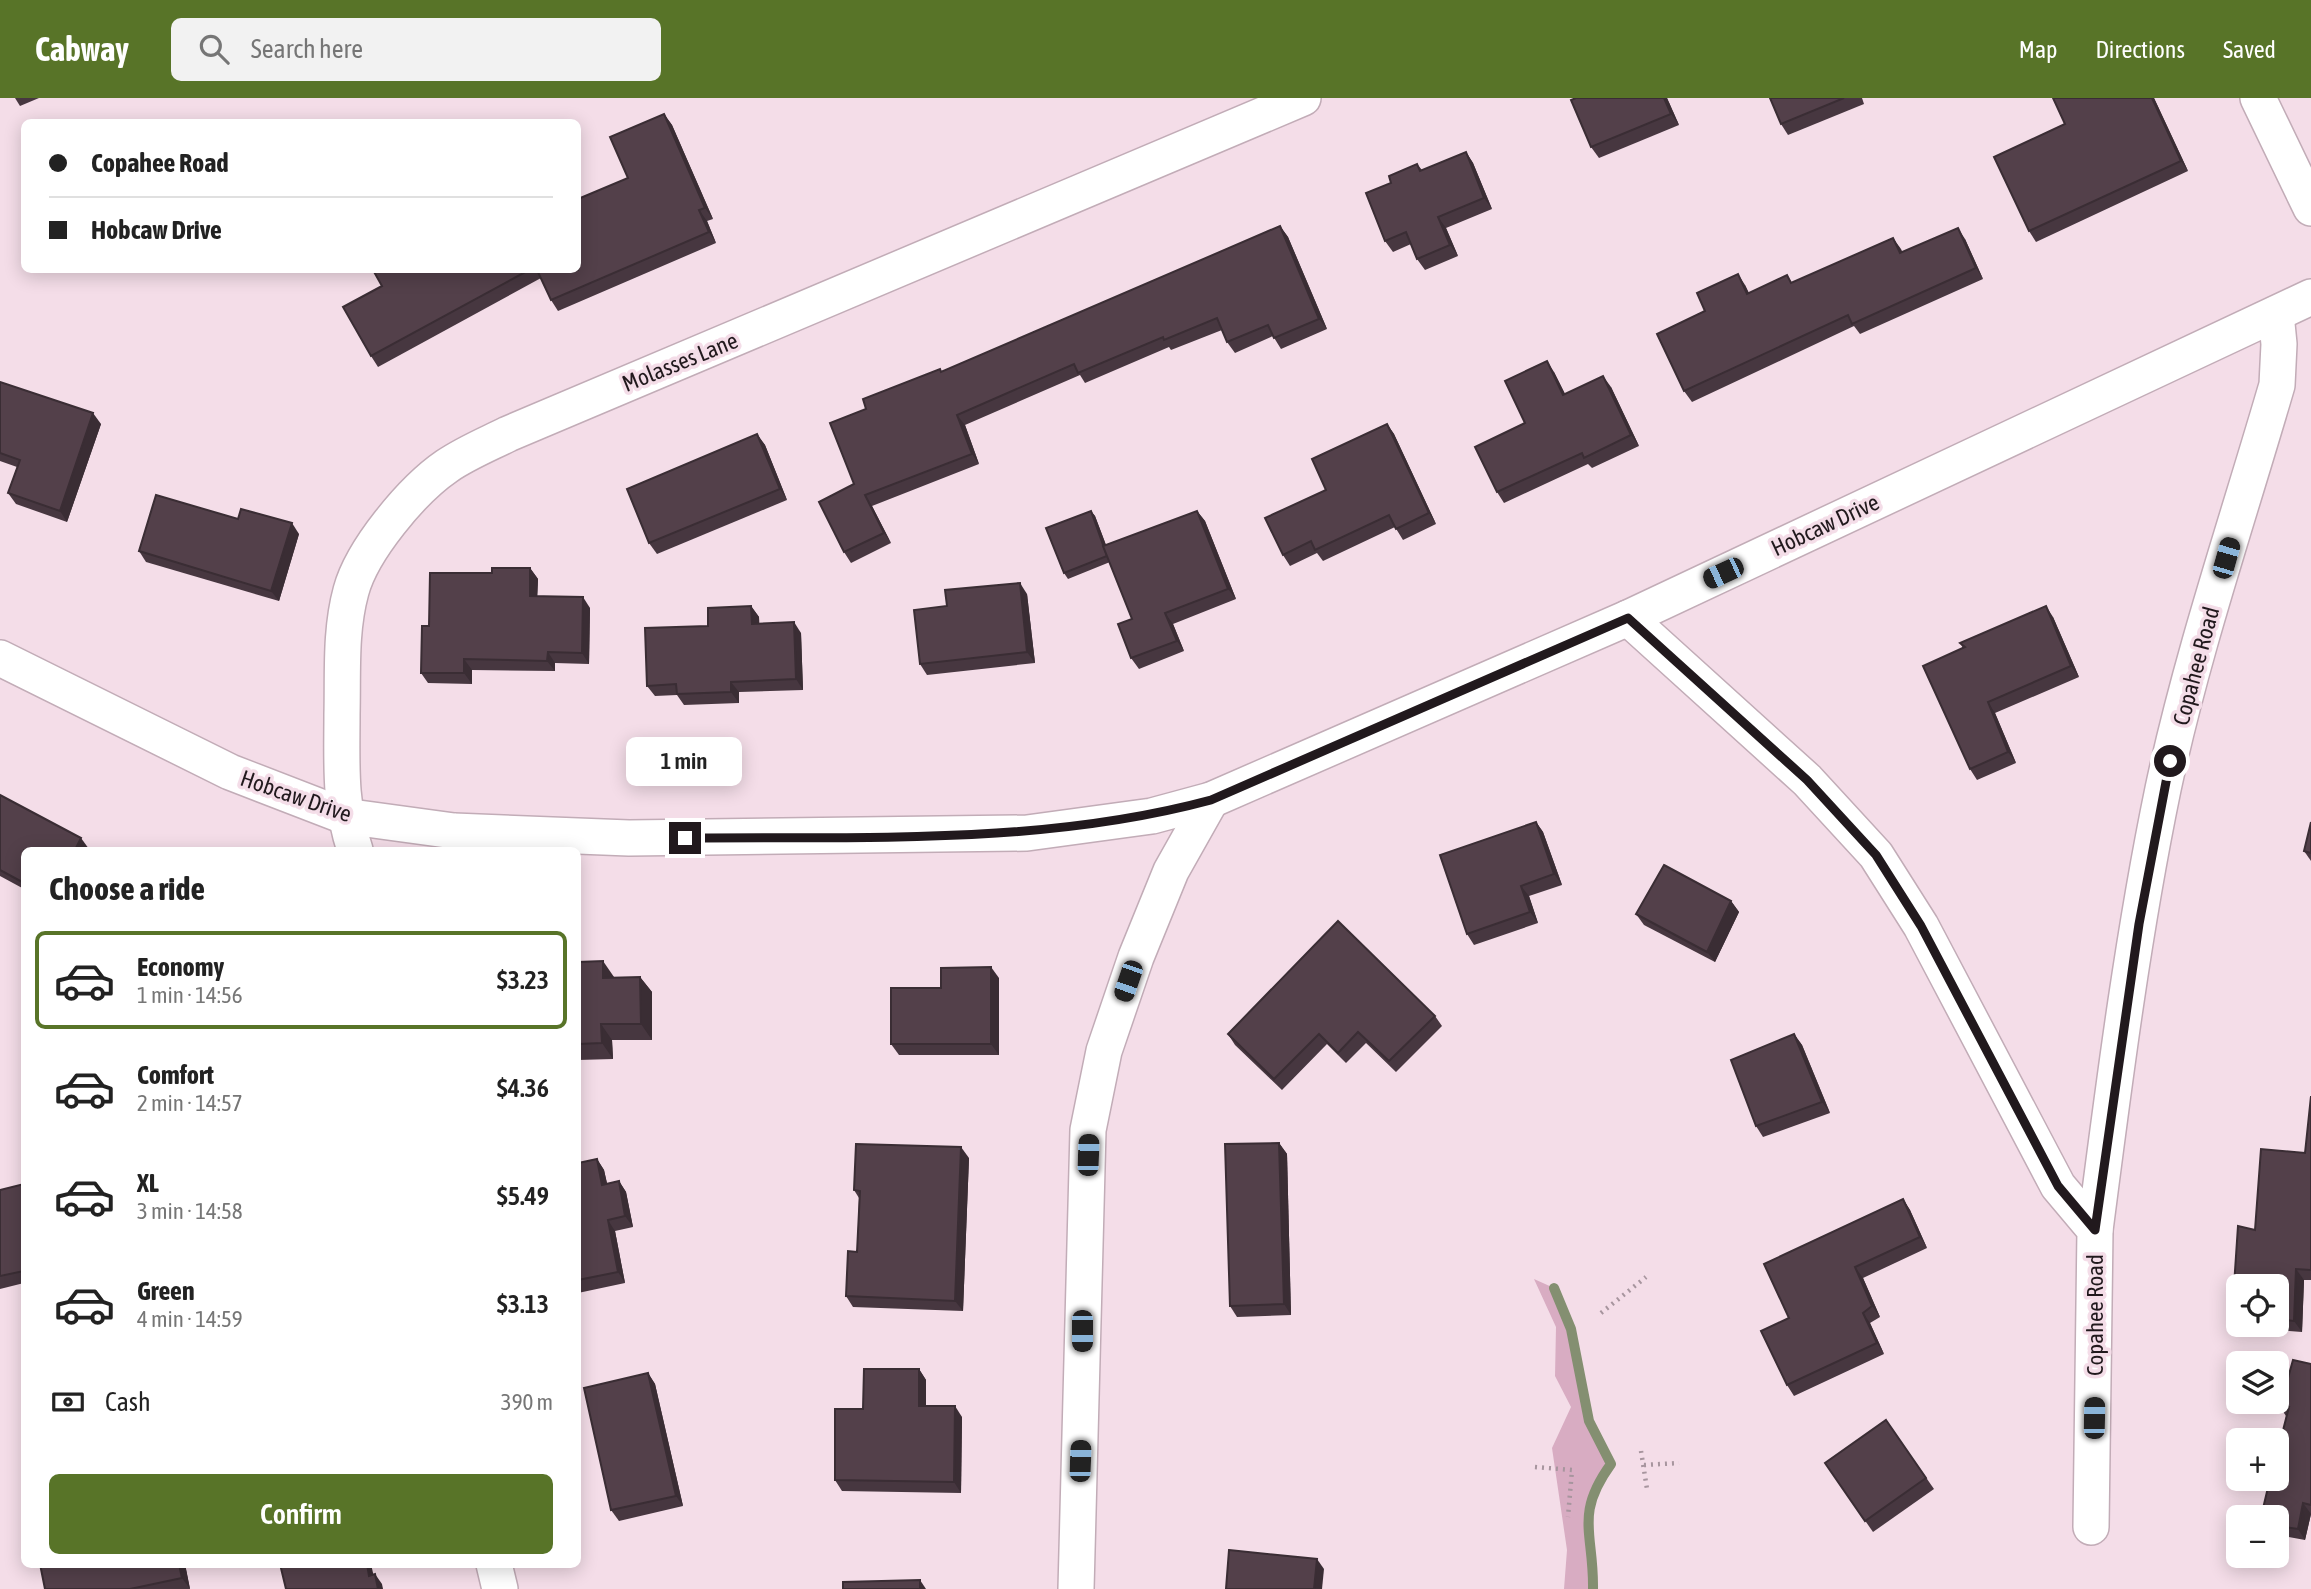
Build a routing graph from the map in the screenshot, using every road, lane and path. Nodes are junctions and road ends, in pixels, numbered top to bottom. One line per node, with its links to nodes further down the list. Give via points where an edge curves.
1 (1303, 98): 9 (street, Molasses Lane, via 508,434 447,466 421,487 371,548 351,590 343,638)
2 (2258, 98): 3 (street)
3 (2311, 208)
4 (2311, 297): 5 (street, Hobcaw Drive)
5 (2276, 314): 6 (street, Hobcaw Drive); 11 (street, Copahee Road, via 2277,385 2190,681 2164,788 2117,1063)
6 (1628, 618): 8 (street, Hobcaw Drive); 11 (street, Copahee Road, via 1807,780 1876,855 1921,926 2058,1186)
7 (0, 658): 9 (street, Hobcaw Drive, via 230,772)
8 (1211, 800): 9 (street, Hobcaw Drive, via 1152,816 1062,829 892,836 629,838 453,831); 23 (street, via 1171,871 1136,957 1104,1051 1088,1130)
9 (344, 816): 10 (street, Molasses Lane)
10 (354, 847)
11 (2095, 1230): 20 (street, Copahee Road)
12 (1646, 1277): 13 (path)
13 (1601, 1313)
14 (1641, 1451): 16 (path)
15 (1679, 1462): 16 (path)
16 (1644, 1465): 18 (path)
17 (1535, 1467): 19 (path, via 1572,1470)
18 (1647, 1489)
19 (1568, 1517)
20 (2091, 1527)
21 (495, 1568): 22 (street)
22 (500, 1589)
23 (1076, 1589)

